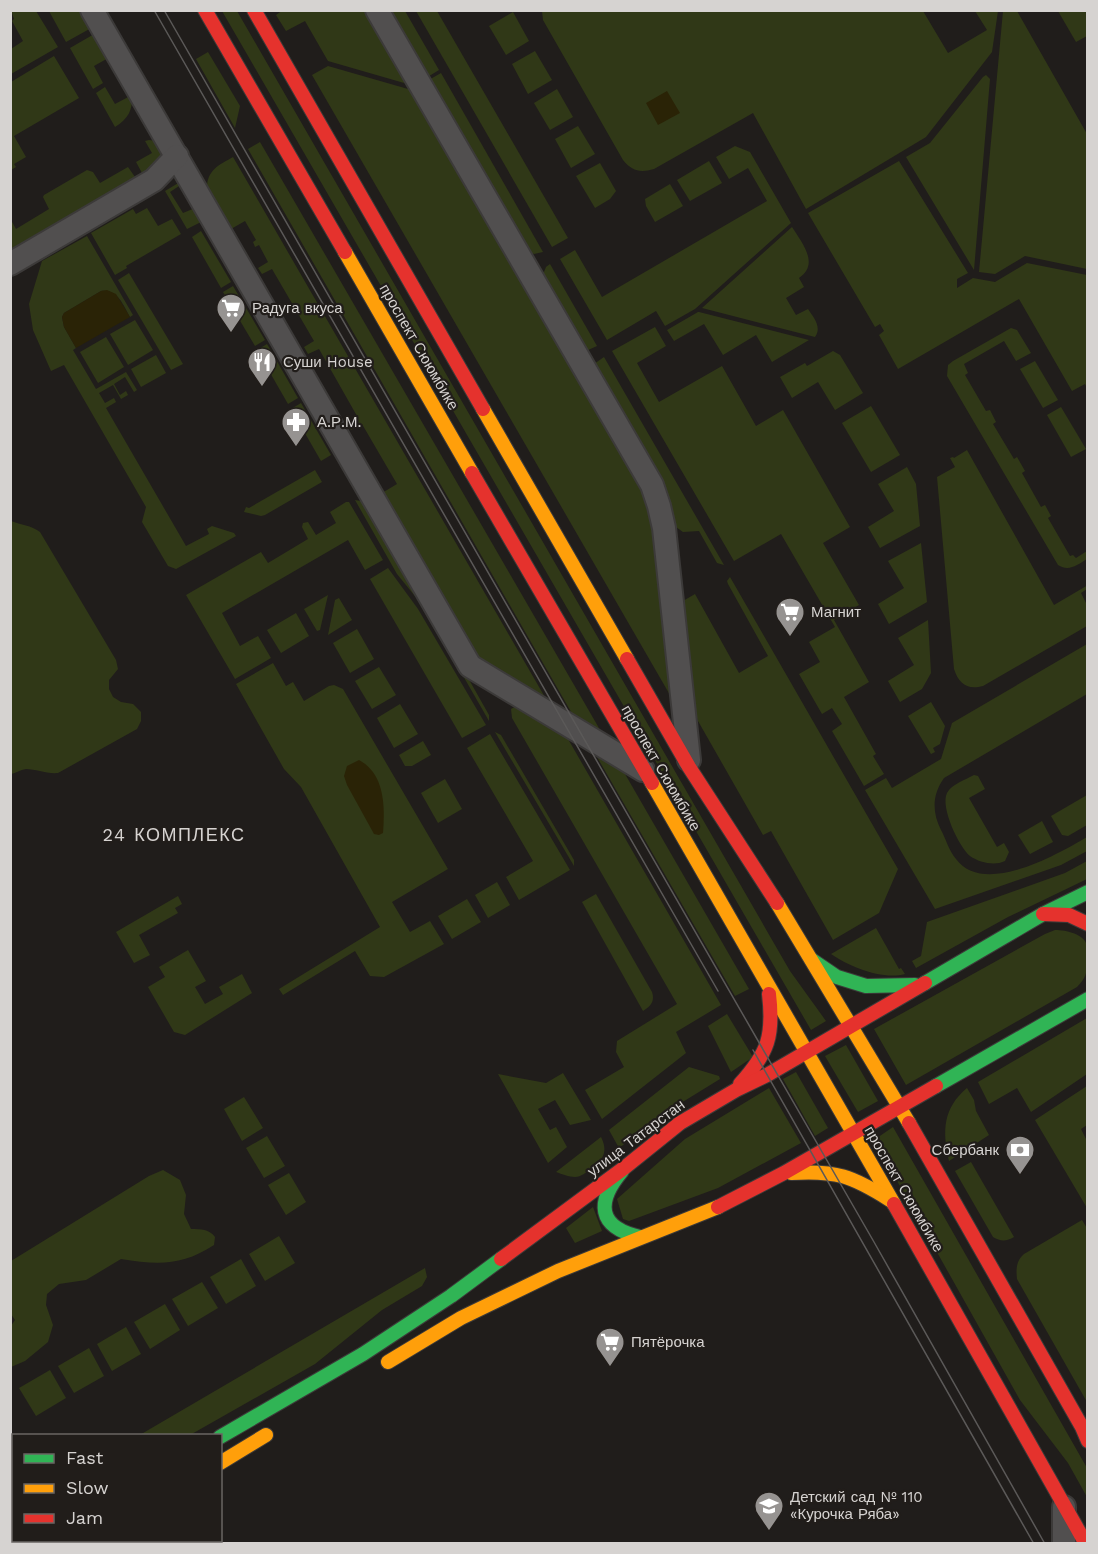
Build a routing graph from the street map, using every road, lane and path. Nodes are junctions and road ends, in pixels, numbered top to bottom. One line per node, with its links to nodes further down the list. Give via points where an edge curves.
1 (92, 10): 5 (street)
2 (205, 10): 8 (main road, проспект Сююмбике)
3 (254, 10): 7 (main road, проспект Сююмбике)
4 (377, 10): 7 (street, via 652,485 664,528)
5 (177, 156): 6 (street, via 154,180); 8 (street, via 470,666)
6 (10, 264)
7 (689, 767): 12 (main road, проспект Сююмбике)
8 (644, 771): 13 (main road, проспект Сююмбике)
9 (1088, 892): 10 (main road, улица Татарстан)
10 (1043, 914): 11 (main road, via 1069,915); 14 (main road, улица Татарстан)
11 (1088, 924)
12 (811, 959): 14 (main road, via 837,977 866,986); 16 (main road, проспект Сююмбике)
13 (767, 985): 17 (main road, проспект Сююмбике); 18 (main road, via 773,1025 770,1041 760,1063)
14 (918, 985): 16 (main road, улица Татарстан)
15 (1086, 999): 19 (main road)
16 (850, 1025): 17 (main road, улица Татарстан); 19 (main road, проспект Сююмбике)
17 (805, 1052): 18 (main road, улица Татарстан); 20 (main road, проспект Сююмбике)
18 (736, 1090): 21 (main road, улица Татарстан, via 680,1123)
19 (900, 1107): 20 (main road); 32 (main road, проспект Сююмбике)
20 (853, 1134): 22 (main road); 23 (main road, проспект Сююмбике)
21 (624, 1168): 24 (main road, улица Татарстан); 25 (main road, via 607,1192 607,1220 626,1235)
22 (784, 1173): 23 (main road, via 832,1171 855,1178); 25 (main road, via 721,1206)
23 (891, 1201): 34 (main road, проспект Сююмбике)
24 (532, 1237): 26 (main road); 31 (main road, улица Татарстан, via 363,1354)
25 (640, 1237): 28 (main road)
26 (555, 1238)
27 (564, 1257): 28 (main road)
28 (558, 1271): 29 (main road, via 462,1318)
29 (381, 1366)
30 (281, 1426): 33 (main road)
31 (222, 1436)
32 (1088, 1441)
33 (222, 1462)
34 (1064, 1507): 35 (street); 36 (main road, проспект Сююмбике)
35 (1064, 1544)
36 (1086, 1544)

